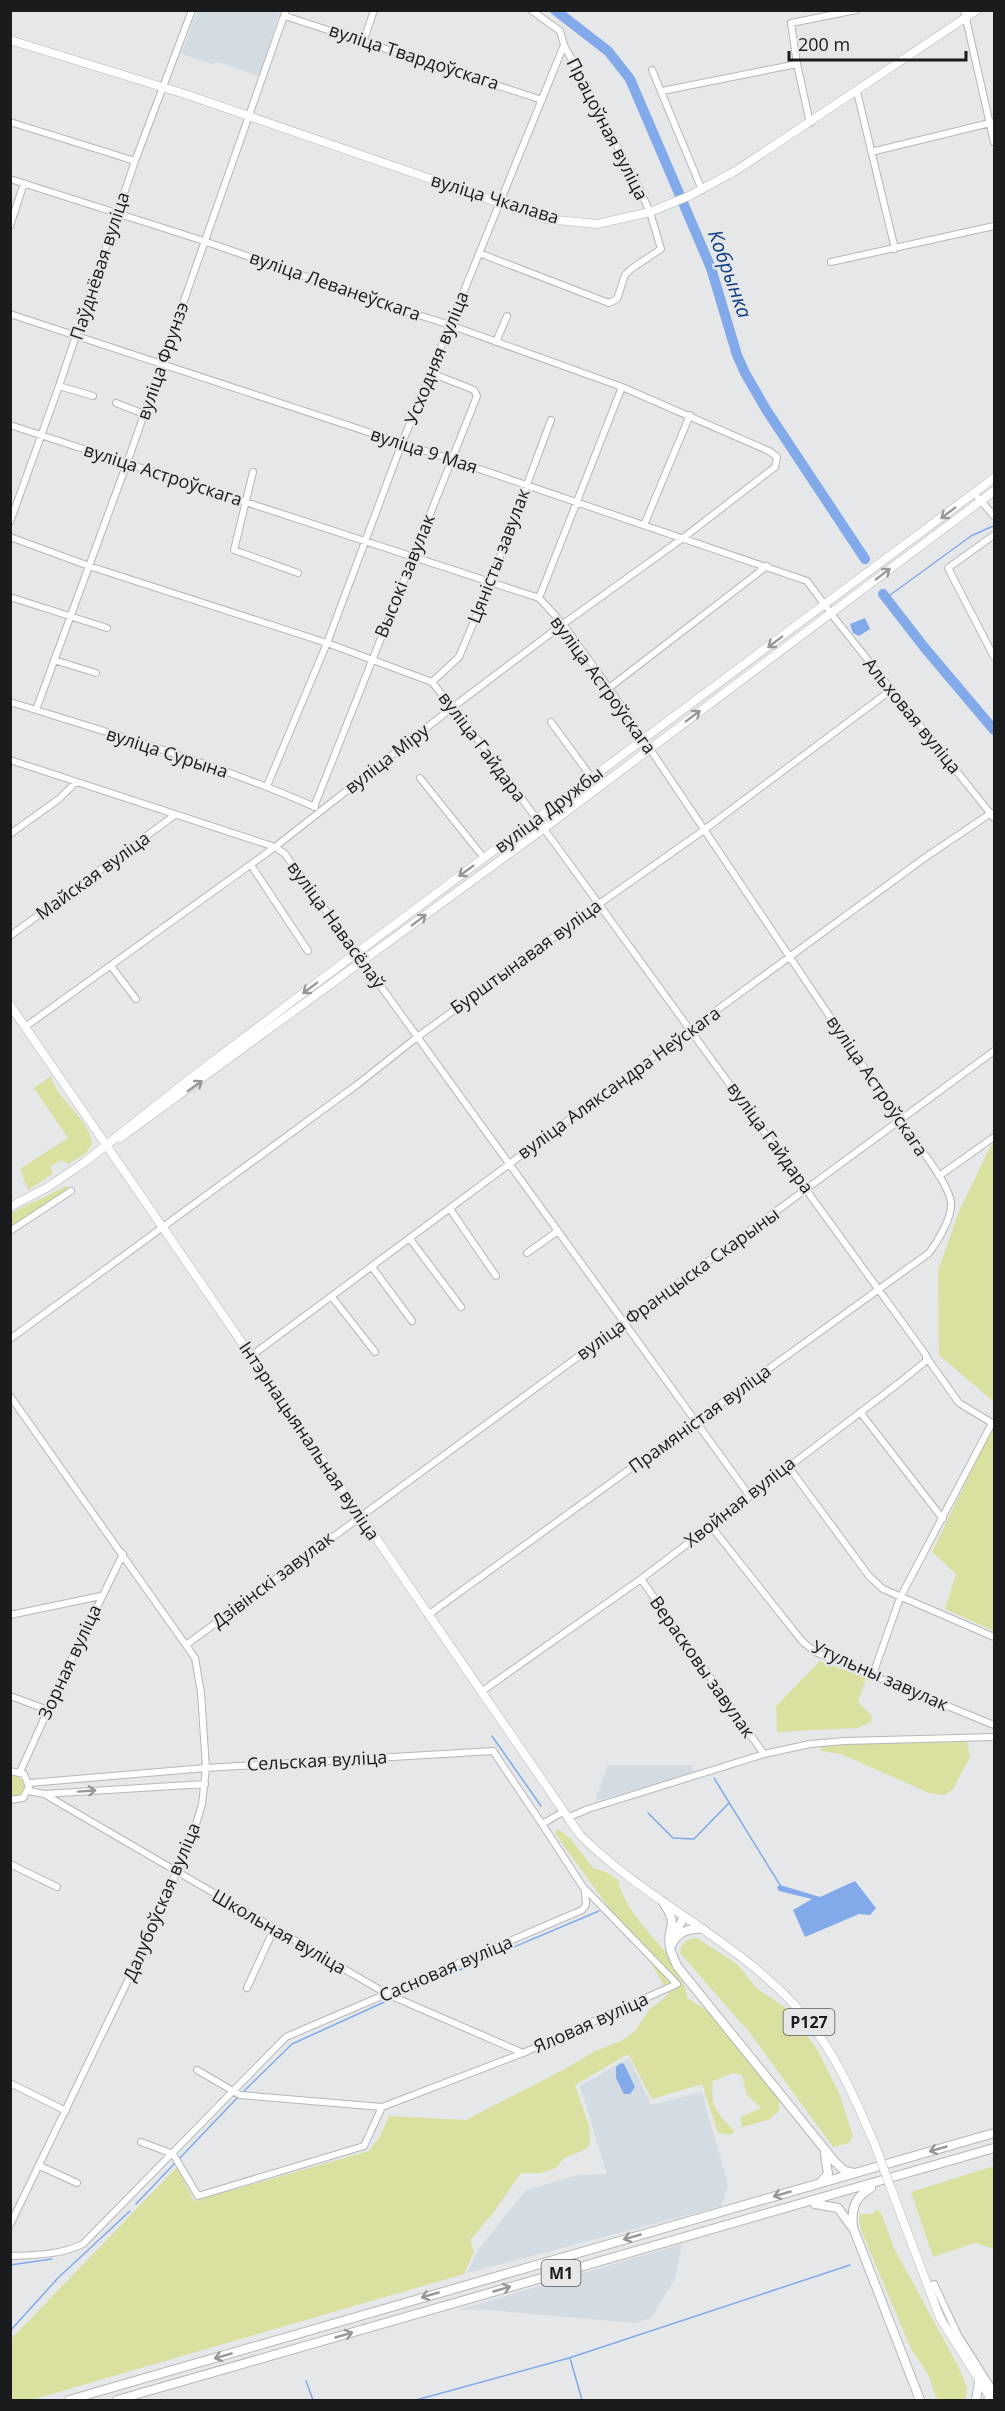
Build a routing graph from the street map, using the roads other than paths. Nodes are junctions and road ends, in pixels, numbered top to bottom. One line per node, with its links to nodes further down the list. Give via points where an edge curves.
1 (192, 10): 13 (street, Паўднёвая вуліца)
2 (374, 10): 9 (street)
3 (531, 10): 10 (street, via 560,31)
4 (856, 10): 11 (street, via 791,23)
5 (977, 10): 7 (main road, вуліца Чкалава)
6 (286, 13): 9 (street, вуліца Твардоўскага); 17 (street, вуліца Фрунзэ)
7 (965, 14): 15 (main road, вуліца Чкалава); 19 (street)
8 (10, 40): 13 (main road, вуліца Чкалава)
9 (364, 40): 16 (street, вуліца Твардоўскага)
10 (564, 45): 16 (street, Усходняя вуліца); 28 (street, Працоўная вуліца)
11 (797, 64): 14 (street); 20 (street)
12 (652, 70): 14 (street)
13 (161, 87): 17 (main road, вуліца Чкалава); 23 (street, Паўднёвая вуліца)
14 (662, 91): 26 (street)
15 (857, 92): 20 (main road, вуліца Чкалава); 22 (street)
16 (542, 100): 27 (street, Усходняя вуліца)
17 (249, 116): 27 (main road, вуліца Чкалава); 32 (street, вуліца Фрунзэ)
18 (10, 122): 23 (street)
19 (992, 122): 21 (street); 22 (street)
20 (810, 123): 26 (main road, вуліца Чкалава)
21 (994, 141)
22 (871, 152): 33 (street)
23 (135, 161): 29 (street, Паўднёвая вуліца)
24 (10, 179): 25 (street, вуліца Леванеўскага)
25 (24, 183): 29 (street, вуліца Леванеўскага); 30 (street)
26 (702, 190): 28 (main road, вуліца Чкалава)
27 (500, 203): 28 (main road, вуліца Чкалава, via 546,219 597,225); 34 (street, Усходняя вуліца)
28 (650, 212): 34 (street, Працоўная вуліца, via 661,249 625,275 613,303)
29 (117, 213): 32 (street, вуліца Леванеўскага); 39 (street, Паўднёвая вуліца)
30 (10, 226)
31 (994, 226): 33 (street)
32 (204, 241): 38 (street, вуліца Леванеўскага); 41 (street, вуліца Фрунзэ)
33 (895, 249): 35 (street)
34 (479, 254): 38 (street, Усходняя вуліца)
35 (831, 262)
36 (10, 314): 39 (street, вуліца 9 Мая)
37 (507, 316): 40 (street)
38 (450, 325): 40 (street, вуліца Леванеўскага); 42 (street, Усходняя вуліца)
39 (77, 335): 41 (street, вуліца 9 Мая); 43 (street, Паўднёвая вуліца)
40 (496, 342): 44 (street, вуліца Леванеўскага)
41 (162, 363): 47 (street, вуліца Фрунзэ); 52 (street, вуліца 9 Мая)
42 (431, 374): 52 (street, Усходняя вуліца); 53 (street, Высокі завулак, via 477,392)
43 (59, 386): 45 (street); 51 (street, Паўднёвая вуліца)
44 (622, 387): 48 (street, вуліца Леванеўскага); 63 (street)
45 (93, 396)
46 (116, 403): 47 (street)
47 (144, 414): 54 (street, вуліца Фрунзэ)
48 (690, 415): 55 (street, вуліца Леванеўскага, via 774,453); 66 (street)
49 (552, 420): 58 (street, Цяністы завулак)
50 (10, 425): 51 (street, вуліца Астроўскага)
51 (42, 435): 54 (street, вуліца Астроўскага); 65 (street, Паўднёвая вуліца)
52 (402, 444): 53 (street, вуліца 9 Мая); 70 (street, Усходняя вуліца)
53 (453, 460): 58 (street, вуліца 9 Мая); 71 (street, Высокі завулак)
54 (127, 463): 62 (street, вуліца Астроўскага); 72 (street, вуліца Фрунзэ)
55 (775, 467): 69 (street, вуліца Міру)
56 (253, 472): 62 (street)
57 (994, 480): 60 (main road, вуліца Дружбы); 61 (main road, via 981,493)
58 (527, 485): 63 (street, вуліца 9 Мая); 76 (street, Цяністы завулак)
59 (994, 491): 61 (main road, вуліца Дружбы)
60 (974, 493): 61 (street); 74 (main road, вуліца Дружбы, one-way to 74)
61 (981, 501): 64 (street); 80 (main road, вуліца Дружбы, one-way to 61)
62 (247, 502): 70 (street, вуліца Астроўскага); 75 (street, via 234,550)
63 (577, 502): 66 (street, вуліца 9 Мая); 78 (street)
64 (994, 516)
65 (10, 522)
66 (644, 525): 69 (street, вуліца 9 Мая)
67 (994, 535): 86 (street, via 948,568)
68 (10, 537): 72 (street, вуліца Гайдара)
69 (683, 538): 73 (street, вуліца 9 Мая); 82 (street, вуліца Міру)
70 (367, 540): 71 (street, вуліца Астроўскага); 84 (street, Усходняя вуліца)
71 (414, 556): 76 (street, вуліца Астроўскага); 87 (street, Высокі завулак)
72 (89, 566): 81 (street, вуліца Фрунзэ); 84 (street, вуліца Гайдара)
73 (767, 566): 79 (street, вуліца 9 Мая, via 807,581); 91 (street)
74 (873, 569): 79 (main road, вуліца Дружбы); 80 (main road, via 833,602)
75 (298, 573)
76 (491, 581): 78 (street, вуліца Астроўскага); 90 (street, Цяністы завулак, via 459,657)
77 (10, 597): 81 (street)
78 (539, 598): 82 (street, вуліца Астроўскага)
79 (825, 605): 80 (street); 85 (main road, via 824,614); 93 (main road, вуліца Дружбы, one-way to 93)
80 (831, 614): 85 (main road, вуліца Дружбы); 92 (street, Альховая вуліца)
81 (71, 616): 83 (street); 88 (street, вуліца Фрунзэ)
82 (563, 624): 91 (street, вуліца Астроўскага); 95 (street, вуліца Міру)
83 (107, 628)
84 (327, 643): 87 (street, вуліца Гайдара); 104 (street, Усходняя вуліца)
85 (777, 653): 99 (main road, вуліца Дружбы, one-way to 85)
86 (994, 657)
87 (372, 659): 90 (street, вуліца Гайдара); 106 (street, Высокі завулак)
88 (54, 660): 89 (street); 96 (street, вуліца Фрунзэ)
89 (96, 673)
90 (432, 682): 95 (street, вуліца Гайдара)
91 (609, 688): 98 (street, вуліца Астроўскага)
92 (891, 690): 109 (street, Альховая вуліца); 112 (street, Бурштынавая вуліца)
93 (697, 700): 98 (main road, вуліца Дружбы); 99 (main road, via 651,739)
94 (10, 702): 96 (street, вуліца Сурына)
95 (453, 707): 107 (street, вуліца Міру); 110 (street, вуліца Гайдара)
96 (36, 710): 104 (street, вуліца Сурына)
97 (551, 722): 102 (street)
98 (643, 739): 99 (street, вуліца Астроўскага); 102 (main road, вуліца Дружбы); 105 (main road, via 642,748)
99 (649, 748): 105 (main road, вуліца Дружбы); 112 (street, вуліца Астроўскага)
100 (10, 760): 103 (street, вуліца Навасёлаў)
101 (420, 778): 115 (street)
102 (589, 780): 110 (main road, вуліца Дружбы); 111 (main road, via 543,819)
103 (76, 782): 108 (street, вуліца Навасёлаў); 113 (street)
104 (267, 786): 106 (street, вуліца Сурына)
105 (597, 787): 111 (main road, вуліца Дружбы)
106 (314, 807): 107 (street, вуліца Сурына)
107 (321, 810): 114 (street, вуліца Міру)
108 (175, 815): 114 (street, вуліца Навасёлаў); 120 (street, Майская вуліца)
109 (993, 815): 123 (street, вуліца Аляксандра Неўскага, via 923,859)
110 (536, 819): 111 (street, вуліца Гайдара); 117 (main road, via 535,828); 119 (main road, вуліца Дружбы, one-way to 119)
111 (543, 829): 117 (main road, вуліца Дружбы); 118 (street, вуліца Гайдара)
112 (704, 830): 118 (street, Бурштынавая вуліца); 123 (street, вуліца Астроўскага)
113 (10, 834)
114 (276, 847): 116 (street, вуліца Міру); 122 (street, вуліца Навасёлаў, via 296,867)
115 (480, 853)
116 (252, 865): 121 (street); 125 (street, вуліца Міру)
117 (490, 866): 124 (main road, вуліца Дружбы, one-way to 117)
118 (599, 904): 130 (street, вуліца Гайдара); 131 (street, Бурштынавая вуліца)
119 (410, 913): 122 (main road, вуліца Дружбы); 124 (main road, via 364,953)
120 (10, 936)
121 (308, 951)
122 (356, 953): 124 (street, вуліца Навасёлаў); 126 (main road, via 355,963); 135 (main road, вуліца Дружбы, one-way to 135)
123 (790, 958): 130 (street, вуліца Аляксандра Неўскага); 133 (street, вуліца Астроўскага)
124 (363, 962): 126 (main road, вуліца Дружбы); 131 (street, вуліца Навасёлаў)
125 (111, 966): 127 (street); 129 (street, вуліца Міру)
126 (314, 998): 135 (main road, вуліца Дружбы, one-way to 126, via 138,1127)
127 (136, 999)
128 (10, 1005): 129 (main road, Інтэрнацыянальная вуліца)
129 (25, 1027): 135 (main road, Інтэрнацыянальная вуліца)
130 (691, 1029): 136 (street, вуліца Аляксандра Неўскага); 138 (street, вуліца Гайдара)
131 (417, 1038): 136 (street, вуліца Навасёлаў); 143 (street, Бурштынавая вуліца)
132 (994, 1051): 133 (street, вуліца Францыска Скарыны)
133 (900, 1121): 137 (street, вуліца Астроўскага); 138 (street, вуліца Францыска Скарыны)
134 (994, 1137): 137 (street)
135 (106, 1146): 141 (main road, вуліца Дружбы, via 48,1188); 143 (main road, Інтэрнацыянальная вуліца)
136 (510, 1163): 142 (street, вуліца Аляксандра Неўскага); 145 (street, вуліца Навасёлаў)
137 (939, 1176): 140 (street, вуліца Астроўскага, via 948,1189)
138 (807, 1190): 150 (street, вуліца Гайдара); 154 (street, вуліца Францыска Скарыны)
139 (71, 1191): 144 (street)
140 (951, 1205): 150 (street, Прамяністая вуліца, via 940,1238 929,1253)
141 (10, 1206)
142 (450, 1209): 146 (street, вуліца Аляксандра Неўскага); 149 (street)
143 (162, 1227): 155 (street, Бурштынавая вуліца); 157 (main road, Інтэрнацыянальная вуліца)
144 (10, 1231)
145 (558, 1231): 147 (street); 154 (street, вуліца Навасёлаў)
146 (410, 1239): 148 (street, вуліца Аляксандра Неўскага); 152 (street)
147 (528, 1253)
148 (372, 1267): 151 (street, вуліца Аляксандра Неўскага); 153 (street)
149 (496, 1276)
150 (879, 1289): 158 (street); 161 (street, Прамяністая вуліца)
151 (332, 1297): 156 (street); 157 (street, вуліца Аляксандра Неўскага)
152 (461, 1307)
153 (412, 1321)
154 (624, 1323): 161 (street, вуліца Навасёлаў); 164 (street, вуліца Францыска Скарыны)
155 (10, 1339)
156 (375, 1352)
157 (251, 1356): 164 (main road, Інтэрнацыянальная вуліца)
158 (927, 1358): 160 (street, Хвойная вуліца); 165 (street, via 959,1403 992,1423)
159 (10, 1396): 167 (street, Далубоўская вуліца)
160 (860, 1412): 162 (street, Хвойная вуліца); 165 (street)
161 (696, 1422): 163 (street, вуліца Навасёлаў); 172 (street, Прамяністая вуліца)
162 (788, 1466): 163 (street, Хвойная вуліца); 170 (street, via 869,1576)
163 (749, 1495): 166 (street, Хвойная вуліца)
164 (360, 1516): 172 (main road, Інтэрнацыянальная вуліца); 174 (street, Дзівінскі завулак)
165 (943, 1519): 170 (street)
166 (710, 1525): 168 (street, Хвойная вуліца); 175 (street, Утульны завулак, via 802,1641 815,1652)
167 (123, 1554): 169 (street, Зорная вуліца); 174 (street, Далубоўская вуліца)
168 (641, 1579): 176 (street, Хвойная вуліца); 181 (street, Верасковы завулак)
169 (101, 1596): 171 (street); 178 (street, Зорная вуліца)
170 (900, 1598): 173 (street); 175 (street)
171 (10, 1615)
172 (428, 1615): 176 (main road, Інтэрнацыянальная вуліца)
173 (994, 1636)
174 (186, 1645): 182 (street, Далубоўская вуліца, via 195,1658 201,1693)
175 (872, 1677): 179 (street, Утульны завулак)
176 (481, 1692): 190 (main road, Інтэрнацыянальная вуліца)
177 (10, 1696): 178 (street)
178 (48, 1710): 184 (street, Зорная вуліца)
179 (994, 1725)
180 (994, 1737): 181 (street, via 845,1741)
181 (764, 1754): 190 (street)
182 (206, 1768): 185 (street, Сельская вуліца); 186 (street, Далубоўская вуліца); 191 (street, Сельская вуліца, via 493,1751)
183 (10, 1771): 184 (street)
184 (20, 1772): 185 (street)
185 (29, 1782): 187 (street)
186 (205, 1784): 188 (street, one-way to 186); 193 (street, Далубоўская вуліца, via 195,1831)
187 (29, 1791): 188 (street); 189 (street, via 23,1798)
188 (44, 1794): 193 (street, Школьная вуліца)
189 (10, 1800)
190 (565, 1815): 191 (street); 196 (main road, Інтэрнацыянальная вуліца / Р127, via 580,1835 618,1869)
191 (542, 1824): 195 (street)
192 (10, 1864): 194 (street)
193 (177, 1872): 198 (street, Школьная вуліца); 207 (street, Далубоўская вуліца)
194 (57, 1887)
195 (585, 1890): 202 (street, Сасновая вуліца, via 586,1905 582,1910); 203 (street, Яловая вуліца, via 677,1984)
196 (662, 1901): 197 (main road, Р127); 200 (highway, via 672,1915)
197 (684, 1917): 199 (main road, Р127); 200 (highway)
198 (274, 1929): 201 (street); 202 (street, Школьная вуліца)
199 (703, 1929): 200 (highway, via 691,1928 682,1933 674,1939); 223 (main road, Р127, bridge, via 773,1985 826,2045 875,2145 940,2318)
200 (670, 1950): 210 (highway, via 677,1966)
201 (247, 1988)
202 (387, 1994): 203 (street, Школьная вуліца); 212 (street, Сасновая вуліца, via 286,2037)
203 (523, 2053): 206 (street, Яловая вуліца)
204 (197, 2070): 206 (street, Яловая вуліца, via 240,2095)
205 (10, 2083): 207 (street)
206 (382, 2107): 212 (street, via 364,2146 198,2196)
207 (66, 2111): 213 (street, Далубоўская вуліца)
208 (994, 2133): 214 (highway, М1, one-way to 214)
209 (141, 2142): 212 (street)
210 (823, 2148): 214 (highway, via 840,2168); 217 (highway, via 828,2174)
211 (994, 2148): 215 (highway, М1)
212 (173, 2154): 221 (street, Сасновая вуліца, via 83,2244 48,2255)
213 (40, 2166): 216 (street); 219 (street, Далубоўская вуліца)
214 (858, 2173): 217 (highway, М1)
215 (880, 2182): 218 (highway, М1); 220 (highway, via 856,2200)
216 (77, 2183)
217 (816, 2185): 225 (highway, М1, one-way to 225)
218 (805, 2204): 220 (highway, via 838,2208); 226 (highway, М1, one-way to 218)
219 (10, 2225)
220 (854, 2230): 227 (highway)
221 (10, 2256)
222 (934, 2284): 224 (street)
223 (979, 2382): 224 (main road, Р127); 228 (highway)
224 (992, 2397)
225 (69, 2400)
226 (117, 2400)
227 (920, 2400)
228 (976, 2400)

